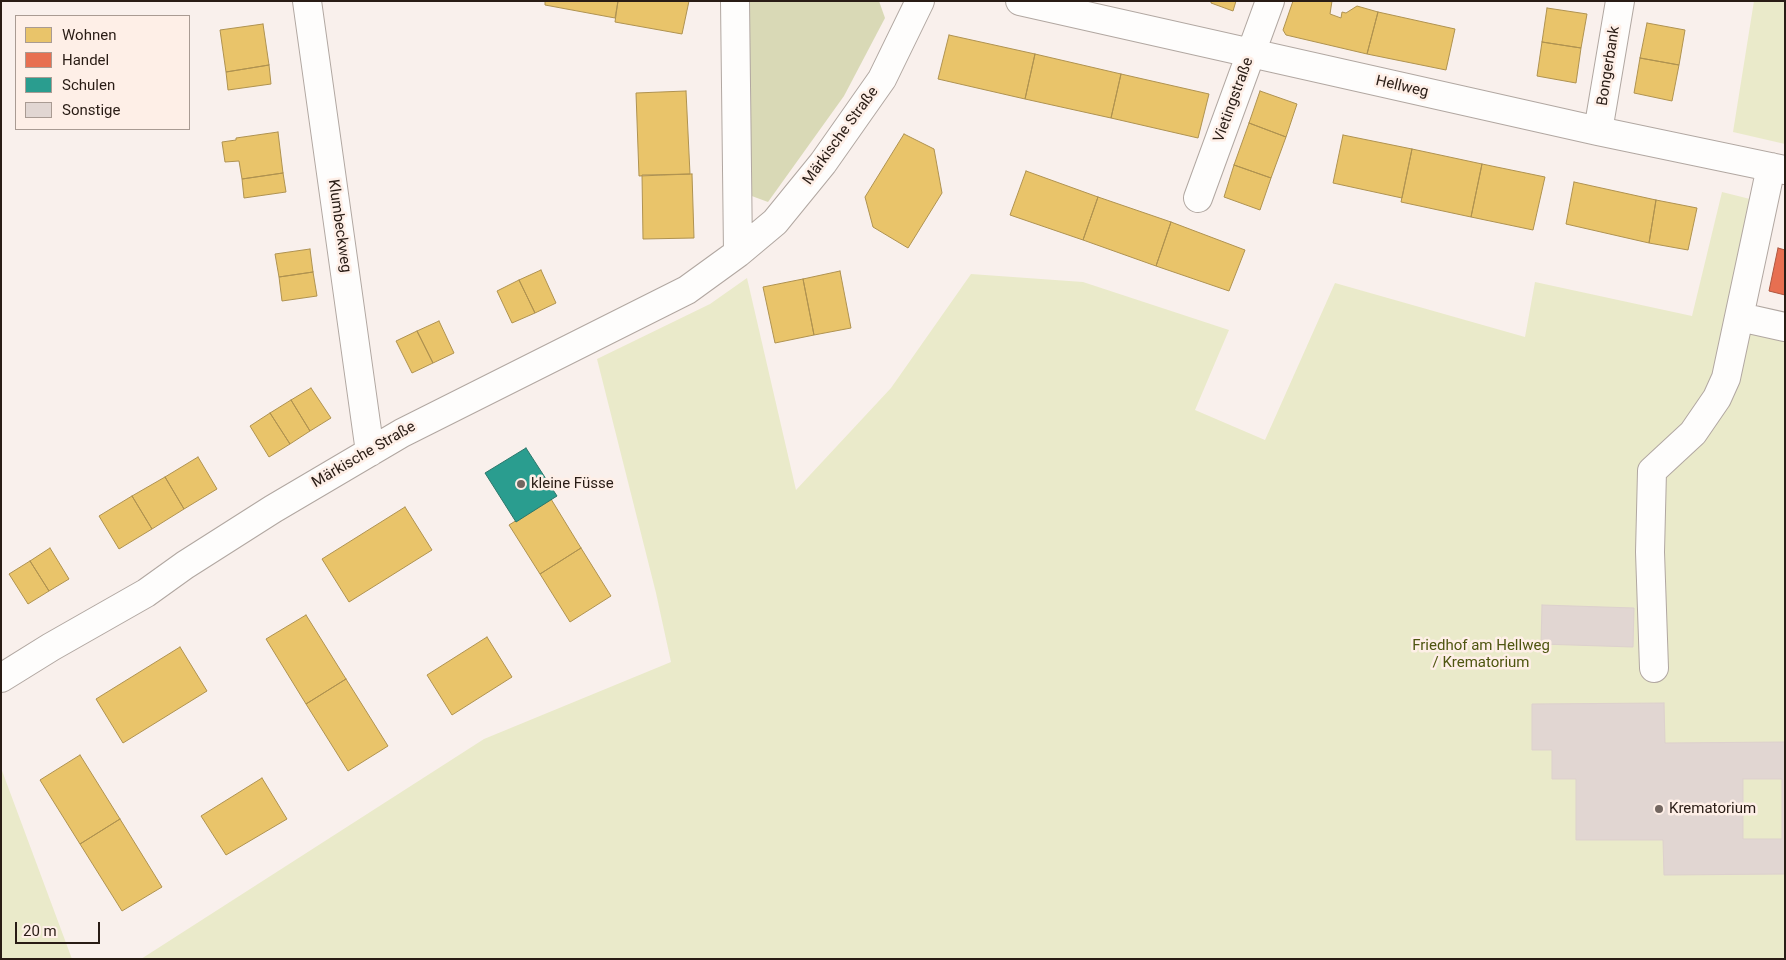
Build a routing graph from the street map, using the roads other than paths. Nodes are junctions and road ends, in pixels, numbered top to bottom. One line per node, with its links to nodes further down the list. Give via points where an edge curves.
1 (307, 1): 14 (street, Klumbeckweg)
2 (735, 1): 11 (street)
3 (920, 1): 11 (street, Märkische Straße, via 882,79 823,163 776,222)
4 (1020, 1): 7 (street, Hellweg)
5 (1270, 1): 7 (street, Vietingstraße)
6 (1620, 1): 8 (street, Bongerbank)
7 (1252, 54): 8 (street, Hellweg); 10 (street, Vietingstraße)
8 (1598, 131): 9 (street, Hellweg)
9 (1778, 168): 12 (street)
10 (1198, 198)
11 (738, 253): 14 (street, Märkische Straße, via 687,290 419,423)
12 (1740, 317): 13 (street); 15 (street, via 1726,378 1717,398 1693,433 1652,471 1650,552)
13 (1785, 327)
14 (370, 452): 16 (street, Märkische Straße, via 273,509 146,593)
15 (1654, 668)
16 (1, 678)

